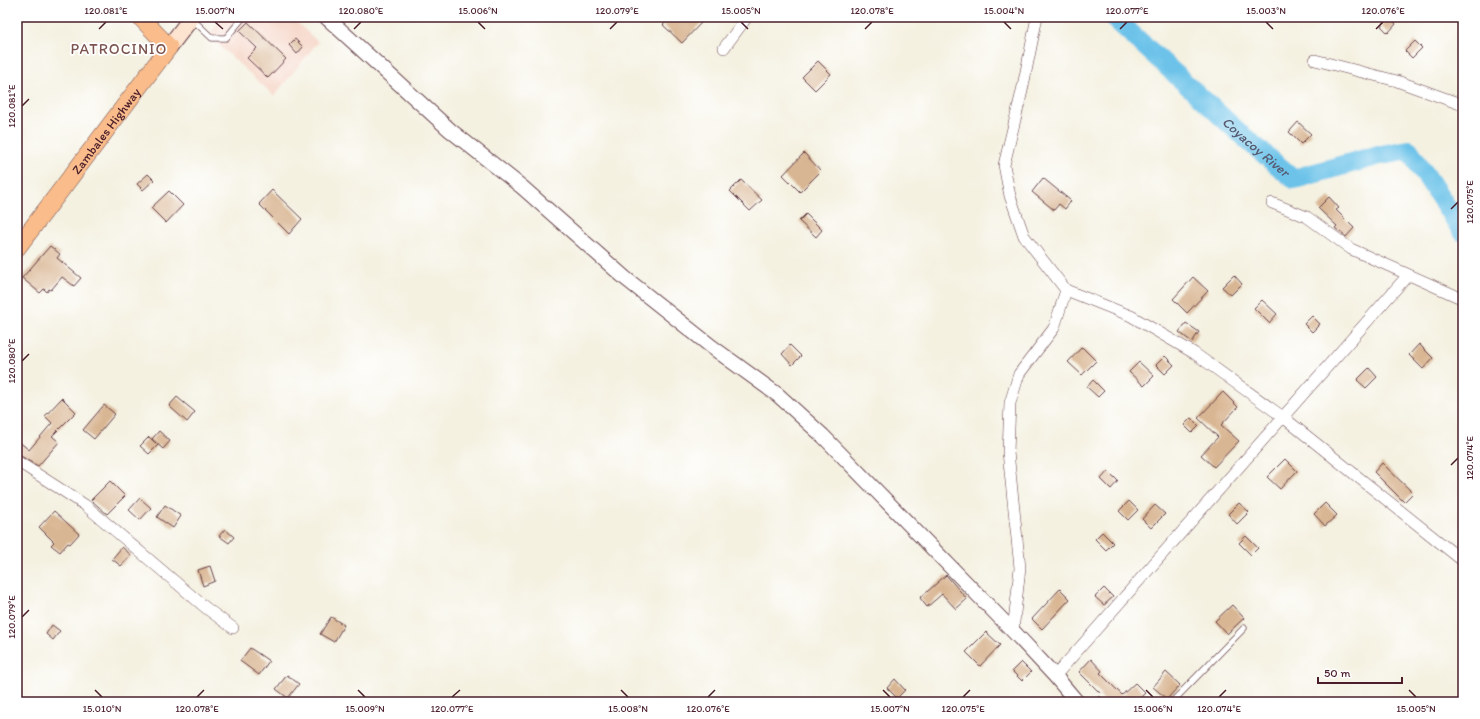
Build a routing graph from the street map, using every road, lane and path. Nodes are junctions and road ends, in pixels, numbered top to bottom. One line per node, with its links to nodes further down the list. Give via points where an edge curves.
1 (140, 17): 7 (main road)
2 (241, 17): 6 (lane, via 226,38 212,38)
3 (326, 17): 21 (street, via 450,130 522,187 625,278 778,395 828,441)
4 (748, 17): 8 (street)
5 (1037, 17): 14 (street, via 1004,165 1010,196 1024,236)
6 (192, 18): 7 (main road)
7 (169, 47): 12 (main road, Zambales Highway)
8 (724, 48)
9 (1315, 60): 10 (street, via 1397,81)
10 (1463, 105)
11 (1272, 203): 13 (street, via 1307,217 1351,249)
12 (17, 248)
13 (1408, 275): 15 (street); 16 (street)
14 (1066, 290): 16 (street, via 1144,323 1194,353); 21 (street, via 1054,328 1019,374 1010,403 1008,452 1020,568)
15 (1463, 300)
16 (1283, 417): 18 (street); 22 (street)
17 (17, 461): 19 (street, via 85,505 206,608)
18 (1463, 561)
19 (234, 628)
20 (1244, 628): 24 (lane)
21 (1013, 631): 22 (street)
22 (1055, 676): 23 (street)
23 (1077, 702)
24 (1172, 702)

